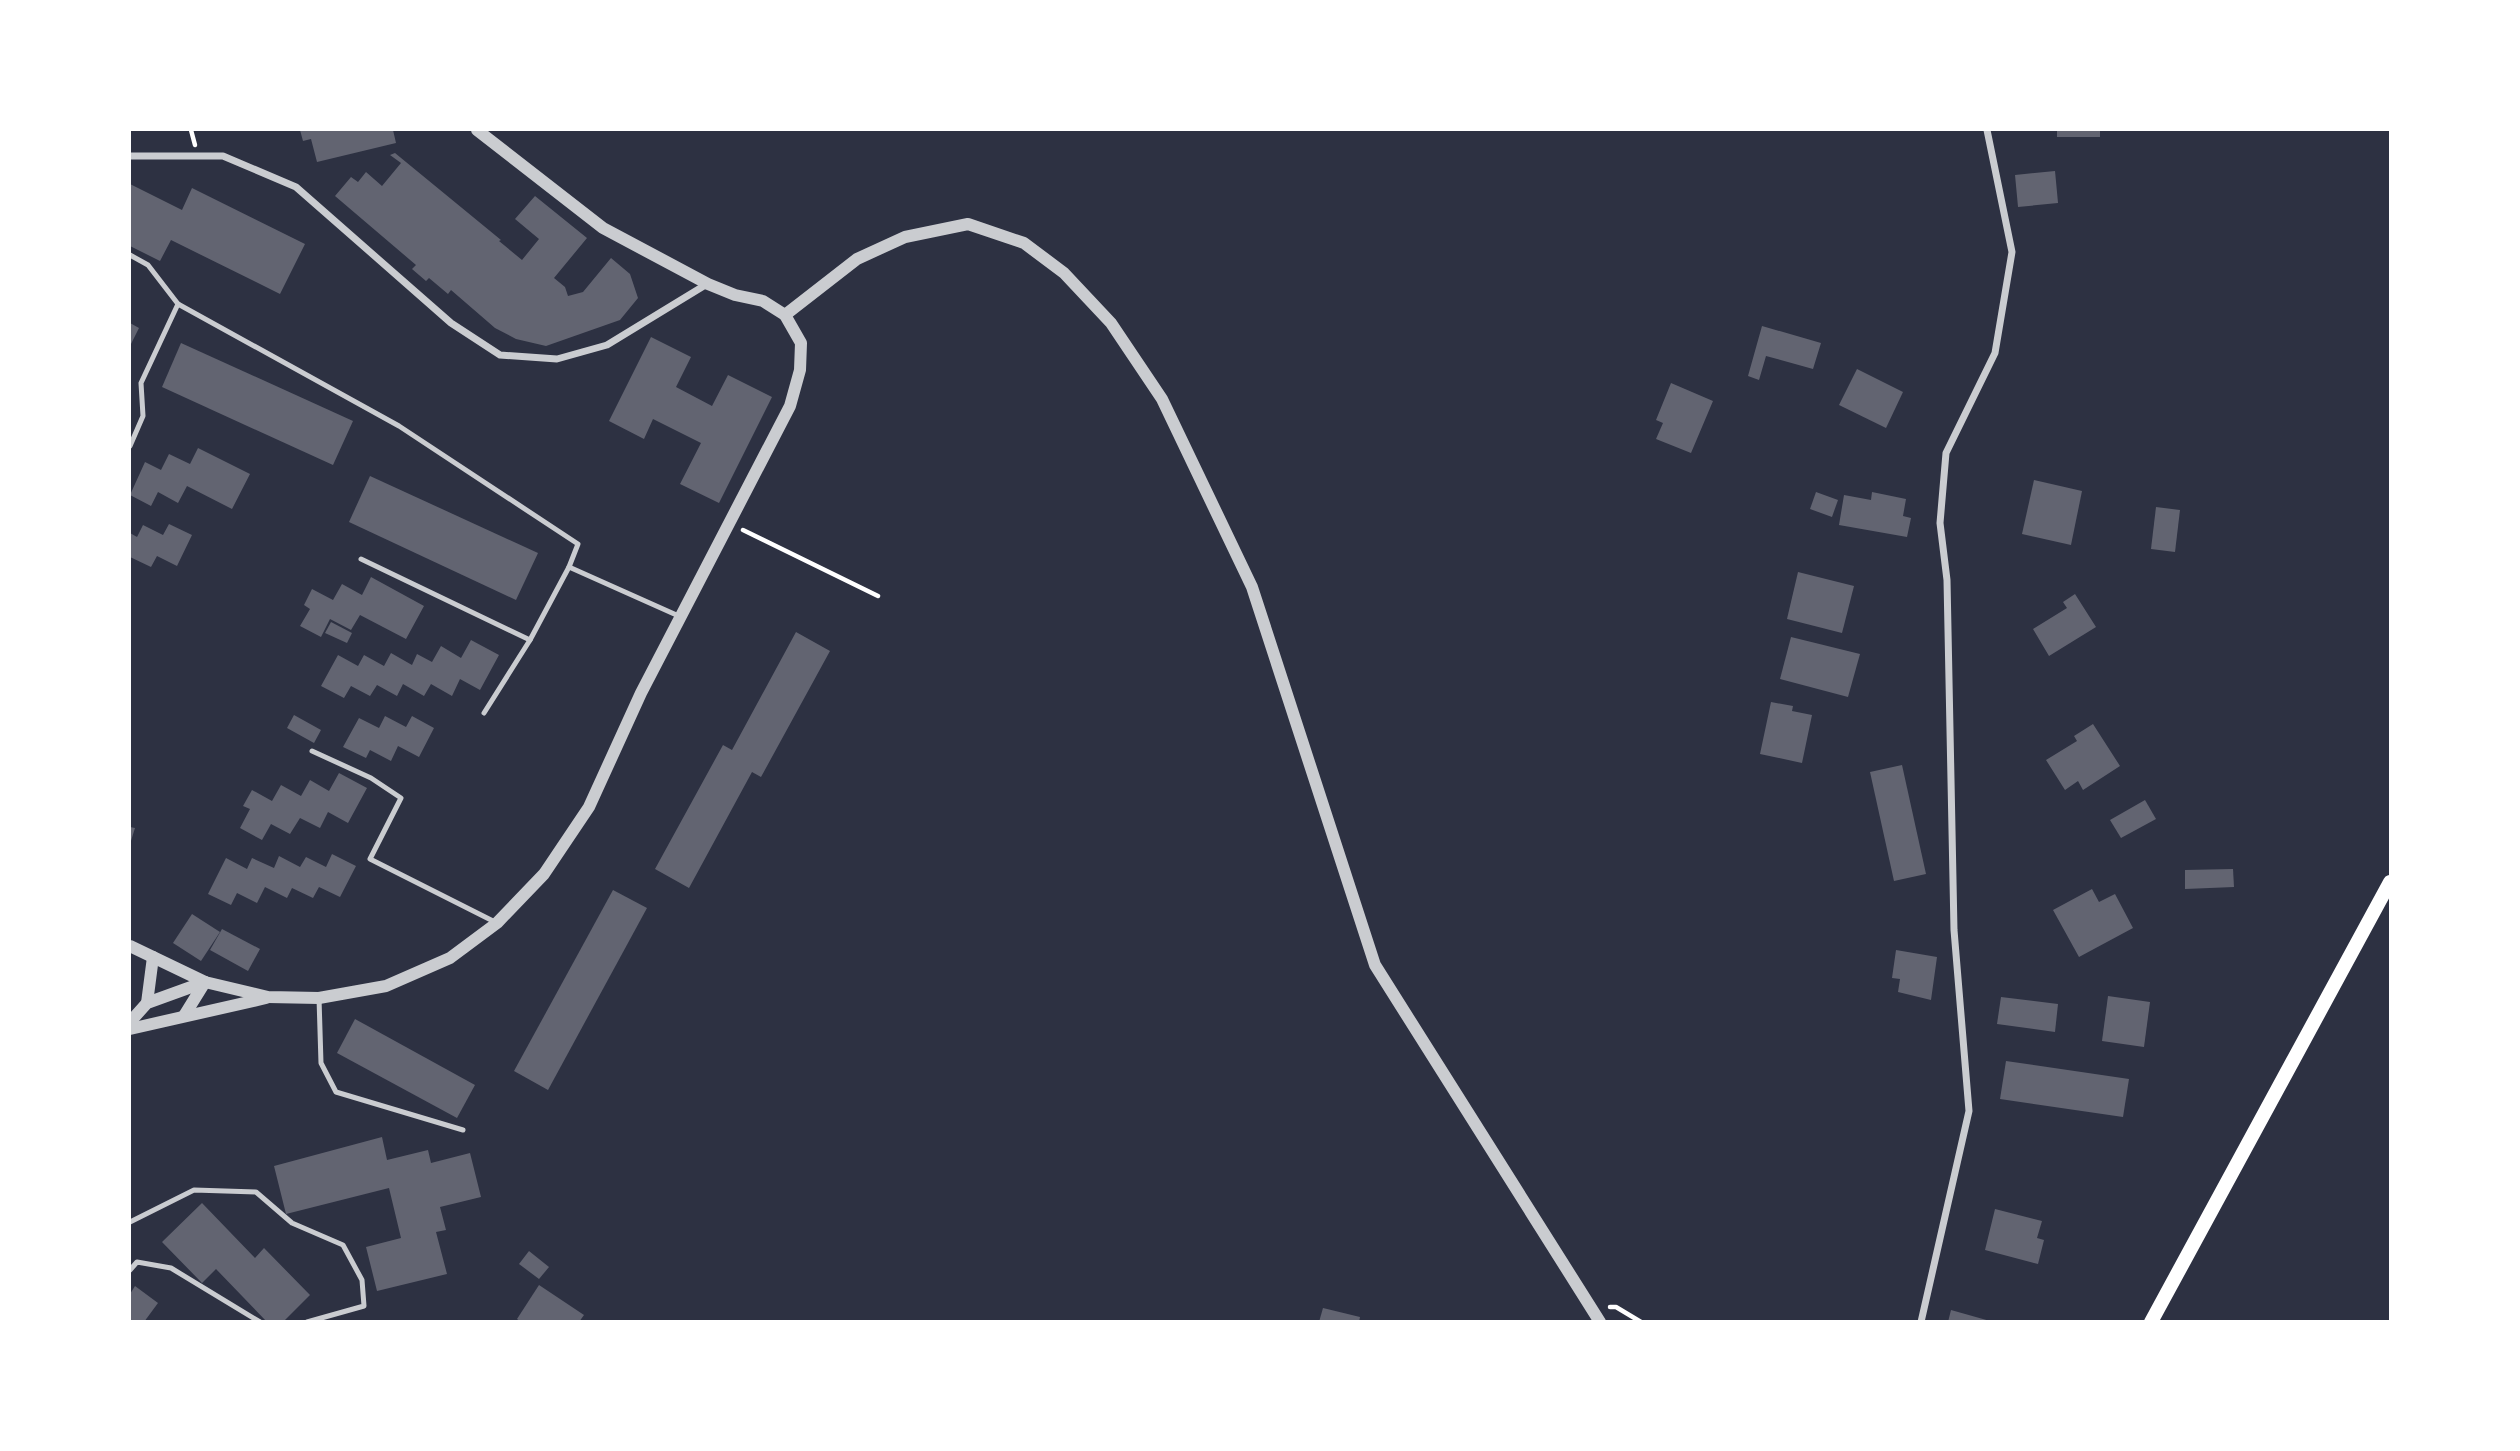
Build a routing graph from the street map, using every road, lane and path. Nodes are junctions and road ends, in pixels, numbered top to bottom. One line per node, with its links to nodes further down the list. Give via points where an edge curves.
1 (477, 130): 5 (street, via 603,228)
2 (1987, 130): 36 (street, via 2012,251 1995,353 1946,453 1940,523 1947,580 1954,930 1969,1111)
3 (130, 156): 5 (street, via 223,156 296,187 451,323 500,355 557,359 607,345)
4 (130, 255): 6 (lane, via 148,265)
5 (708, 284): 7 (street)
6 (178, 304): 8 (lane, via 141,383 143,416); 11 (lane, via 399,426 578,544)
7 (785, 315): 9 (street, via 800,343 800,370 790,406); 34 (street, via 857,258 905,237 968,224 1024,243 1064,274 1111,323 1162,399 1252,587 1375,965)
8 (130, 446)
9 (730, 523): 12 (path); 13 (street)
10 (361, 559): 14 (lane)
11 (569, 567): 13 (lane); 14 (lane)
12 (878, 596)
13 (681, 617): 18 (street, via 589,807 544,874)
14 (530, 640): 15 (lane)
15 (484, 713)
16 (312, 751): 18 (lane, via 371,778 401,798 370,859)
17 (2390, 882): 37 (main road)
18 (497, 923): 23 (street, via 450,958 386,986)
19 (130, 946): 20 (street)
20 (153, 957): 21 (street); 24 (street)
21 (205, 982): 22 (street); 24 (street); 25 (street)
22 (268, 998): 23 (street); 25 (street)
23 (319, 998): 28 (lane, via 321,1063 337,1092)
24 (147, 1003): 26 (street)
25 (184, 1016): 27 (street)
26 (130, 1022)
27 (130, 1029)
28 (463, 1130)
29 (130, 1222): 33 (lane, via 194,1190 256,1192 292,1223 343,1245 362,1280 364,1306)
30 (130, 1270): 32 (lane, via 137,1262 171,1268)
31 (1616, 1307): 35 (path)
32 (260, 1321)
33 (307, 1321)
34 (1600, 1321)
35 (1641, 1321)
36 (1921, 1321)
37 (2151, 1321)

